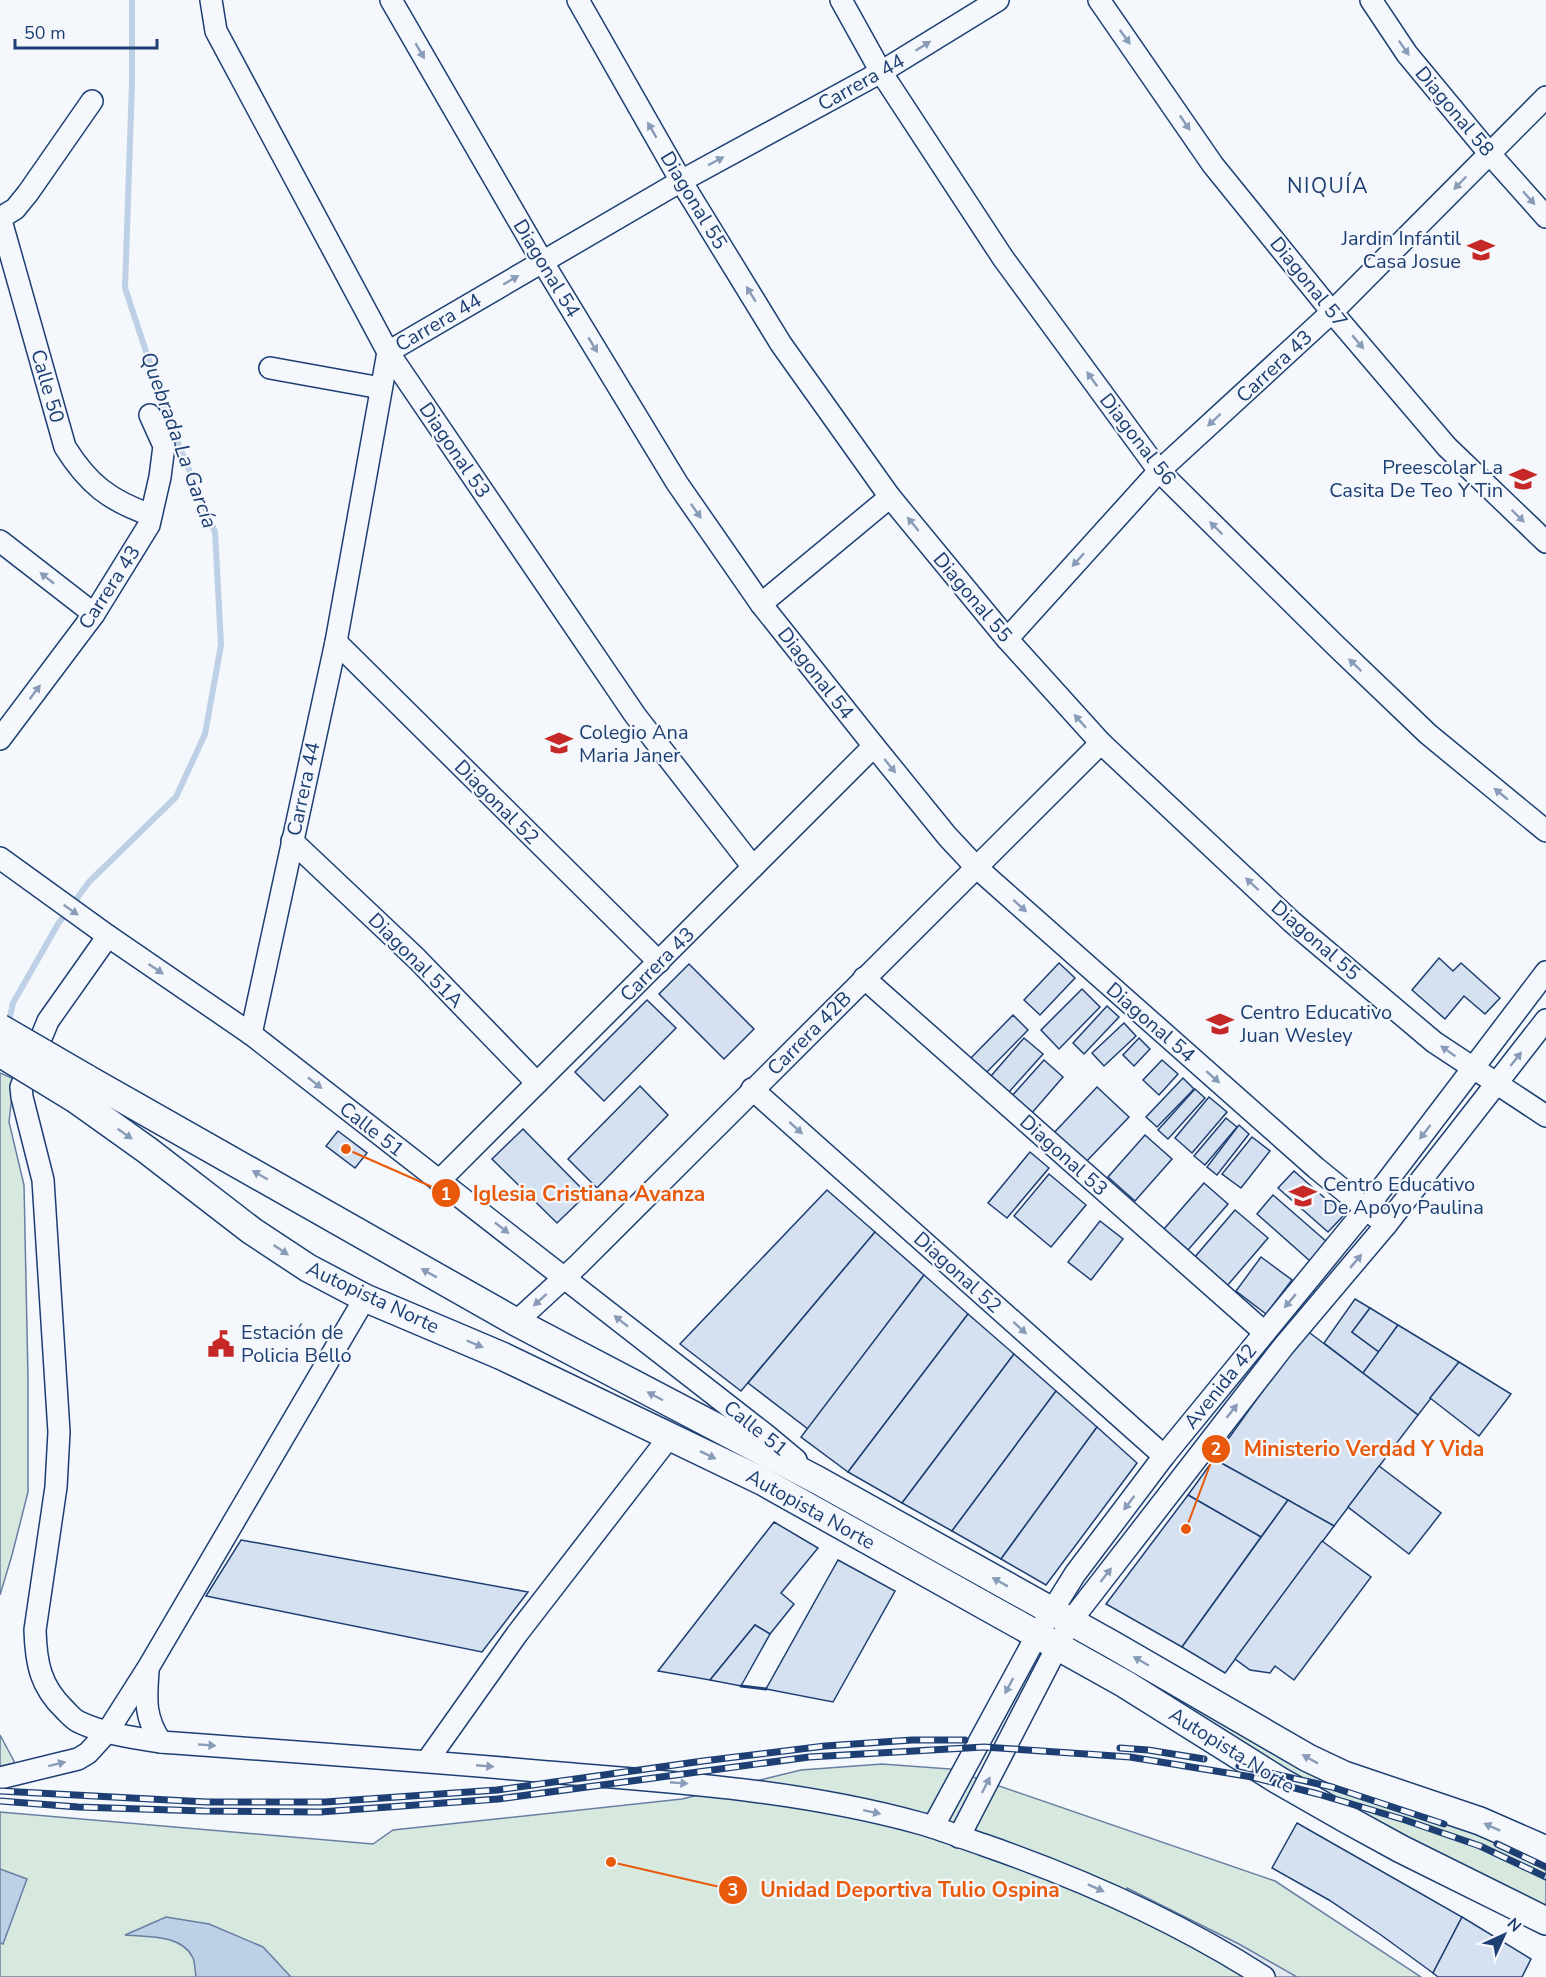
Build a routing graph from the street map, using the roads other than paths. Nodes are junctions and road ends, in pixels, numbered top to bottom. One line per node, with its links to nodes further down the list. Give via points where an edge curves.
1 (211, 0): 17 (street, Diagonal 53, via 216,31)
2 (391, 0): 15 (street, Diagonal 54, one-way to 15)
3 (578, 0): 12 (street, Diagonal 55, one-way to 3)
4 (841, 0): 8 (street, Diagonal 56)
5 (998, 0): 8 (street, Carrera 44, one-way to 5)
6 (1100, 0): 16 (street, Diagonal 57, one-way to 16, via 1213,165)
7 (1371, 0): 11 (street, Diagonal 58, one-way to 11, via 1407,54)
8 (881, 72): 12 (street, Carrera 44, one-way to 8); 21 (street, Diagonal 56, one-way to 8, via 1003,258)
9 (1546, 97): 11 (street, Carrera 43)
10 (92, 100): 13 (street, via 28,193 15,209)
11 (1489, 153): 14 (street, Diagonal 58, one-way to 14); 16 (street, Carrera 43, one-way to 16)
12 (681, 181): 15 (street, Carrera 44); 22 (street, Diagonal 55, one-way to 12, via 781,344)
13 (0, 217): 23 (street, Calle 50, via 65,447 95,486 130,508)
14 (1546, 217)
15 (542, 261): 17 (street, Carrera 44, one-way to 15); 26 (street, Diagonal 54, one-way to 26, via 677,483)
16 (1332, 312): 21 (street, Carrera 43, one-way to 21); 25 (street, Diagonal 57, one-way to 25, via 1447,447)
17 (388, 352): 19 (street, Carrera 44); 36 (street, Diagonal 53, via 635,715)
18 (270, 368): 19 (street)
19 (381, 388): 29 (street, Carrera 44)
20 (150, 415): 23 (street, Carrera 43, via 164,446)
21 (1159, 471): 28 (street, Carrera 43, one-way to 28); 33 (street, Diagonal 56, one-way to 21, via 1428,734)
22 (890, 498): 26 (street); 28 (street, Diagonal 55, one-way to 22)
23 (151, 515): 27 (street, Carrera 43, via 149,525)
24 (0, 542): 27 (street, one-way to 24)
25 (1546, 542)
26 (761, 604): 32 (street, Diagonal 54)
27 (94, 614): 30 (street, Carrera 43, one-way to 27)
28 (1007, 639): 31 (street, Diagonal 55, one-way to 28)
29 (336, 642): 34 (street, Carrera 44); 39 (street, Diagonal 52)
30 (3, 729)
31 (1101, 743): 37 (street, Carrera 42B); 46 (street, Diagonal 55, one-way to 31, via 1434,1042 1292,922)
32 (874, 746): 36 (street, Carrera 43); 37 (street, Diagonal 54, one-way to 37)
33 (1546, 831)
34 (292, 841): 44 (street, Carrera 44); 47 (street, Diagonal 51A, via 417,959)
35 (0, 858): 38 (street, Calle 51, one-way to 38)
36 (753, 867): 39 (street, Carrera 43)
37 (976, 867): 41 (street, Carrera 42B); 53 (street, Diagonal 54, one-way to 53)
38 (108, 936): 44 (street, Calle 51, one-way to 44); 65 (street, via 48,1021 21,1087 43,1180 59,1432 56,1487 35,1630 37,1658 42,1680 59,1704 78,1722)
39 (659, 962): 47 (street, Carrera 43)
40 (1546, 972): 46 (street, Avenida 42)
41 (864, 978): 50 (street, Carrera 42B); 58 (street, Diagonal 53)
42 (1546, 1020): 48 (street, Avenida 42, one-way to 42)
43 (0, 1029): 49 (main road, bridge)
44 (251, 1034): 52 (street, Calle 51, one-way to 52)
45 (0, 1053): 49 (main road, bridge)
46 (1473, 1069): 48 (street, Diagonal 55); 53 (street, Avenida 42, one-way to 53)
47 (537, 1083): 52 (street, Carrera 43)
48 (1496, 1084): 51 (street, Diagonal 55); 54 (street, Avenida 42)
49 (81, 1089): 56 (main road, Autopista Norte, one-way to 56, via 147,1150 252,1230 308,1268); 57 (main road, Autopista Norte, one-way to 49, via 226,1156)
50 (752, 1089): 55 (street, Carrera 42B); 60 (street, Diagonal 52, one-way to 60)
51 (1546, 1116)
52 (439, 1181): 55 (street, Calle 51, one-way to 55)
53 (1366, 1209): 54 (street, Diagonal 54); 58 (street, Avenida 42, one-way to 58)
54 (1386, 1225): 62 (street, Avenida 42, one-way to 54)
55 (565, 1277): 57 (street, Carrera 42B, one-way to 57); 61 (street, Calle 51, one-way to 55)
56 (364, 1298): 59 (main road, Autopista Norte, one-way to 59, via 502,1356); 64 (street)
57 (516, 1322): 61 (main road, Autopista Norte, one-way to 57)
58 (1264, 1332): 60 (street, Avenida 42)
59 (670, 1436): 63 (main road, Autopista Norte, one-way to 63, via 762,1481); 67 (street, via 517,1634)
60 (1164, 1456): 62 (street, Avenida 42, one-way to 62, via 1075,1574)
61 (819, 1481): 62 (main road, Autopista Norte, one-way to 61)
62 (1061, 1616): 63 (street, Avenida 42); 71 (main road, Autopista Norte, one-way to 62, via 1324,1766)
63 (1047, 1641): 69 (street, Avenida 42, one-way to 69); 70 (street, Avenida 42, one-way to 63); 72 (main road, Autopista Norte, via 1348,1820)
64 (148, 1668): 65 (street); 66 (street, via 149,1719)
65 (108, 1731): 66 (street); 68 (street, one-way to 65, via 78,1759)
66 (161, 1742): 67 (street, one-way to 67)
67 (427, 1761): 69 (street, one-way to 69, via 719,1786 835,1804)
68 (0, 1778)
69 (933, 1827): 70 (street)
70 (959, 1837): 73 (street, one-way to 73, via 1103,1890)
71 (1544, 1843)
72 (1546, 1921)
73 (1264, 1977)

